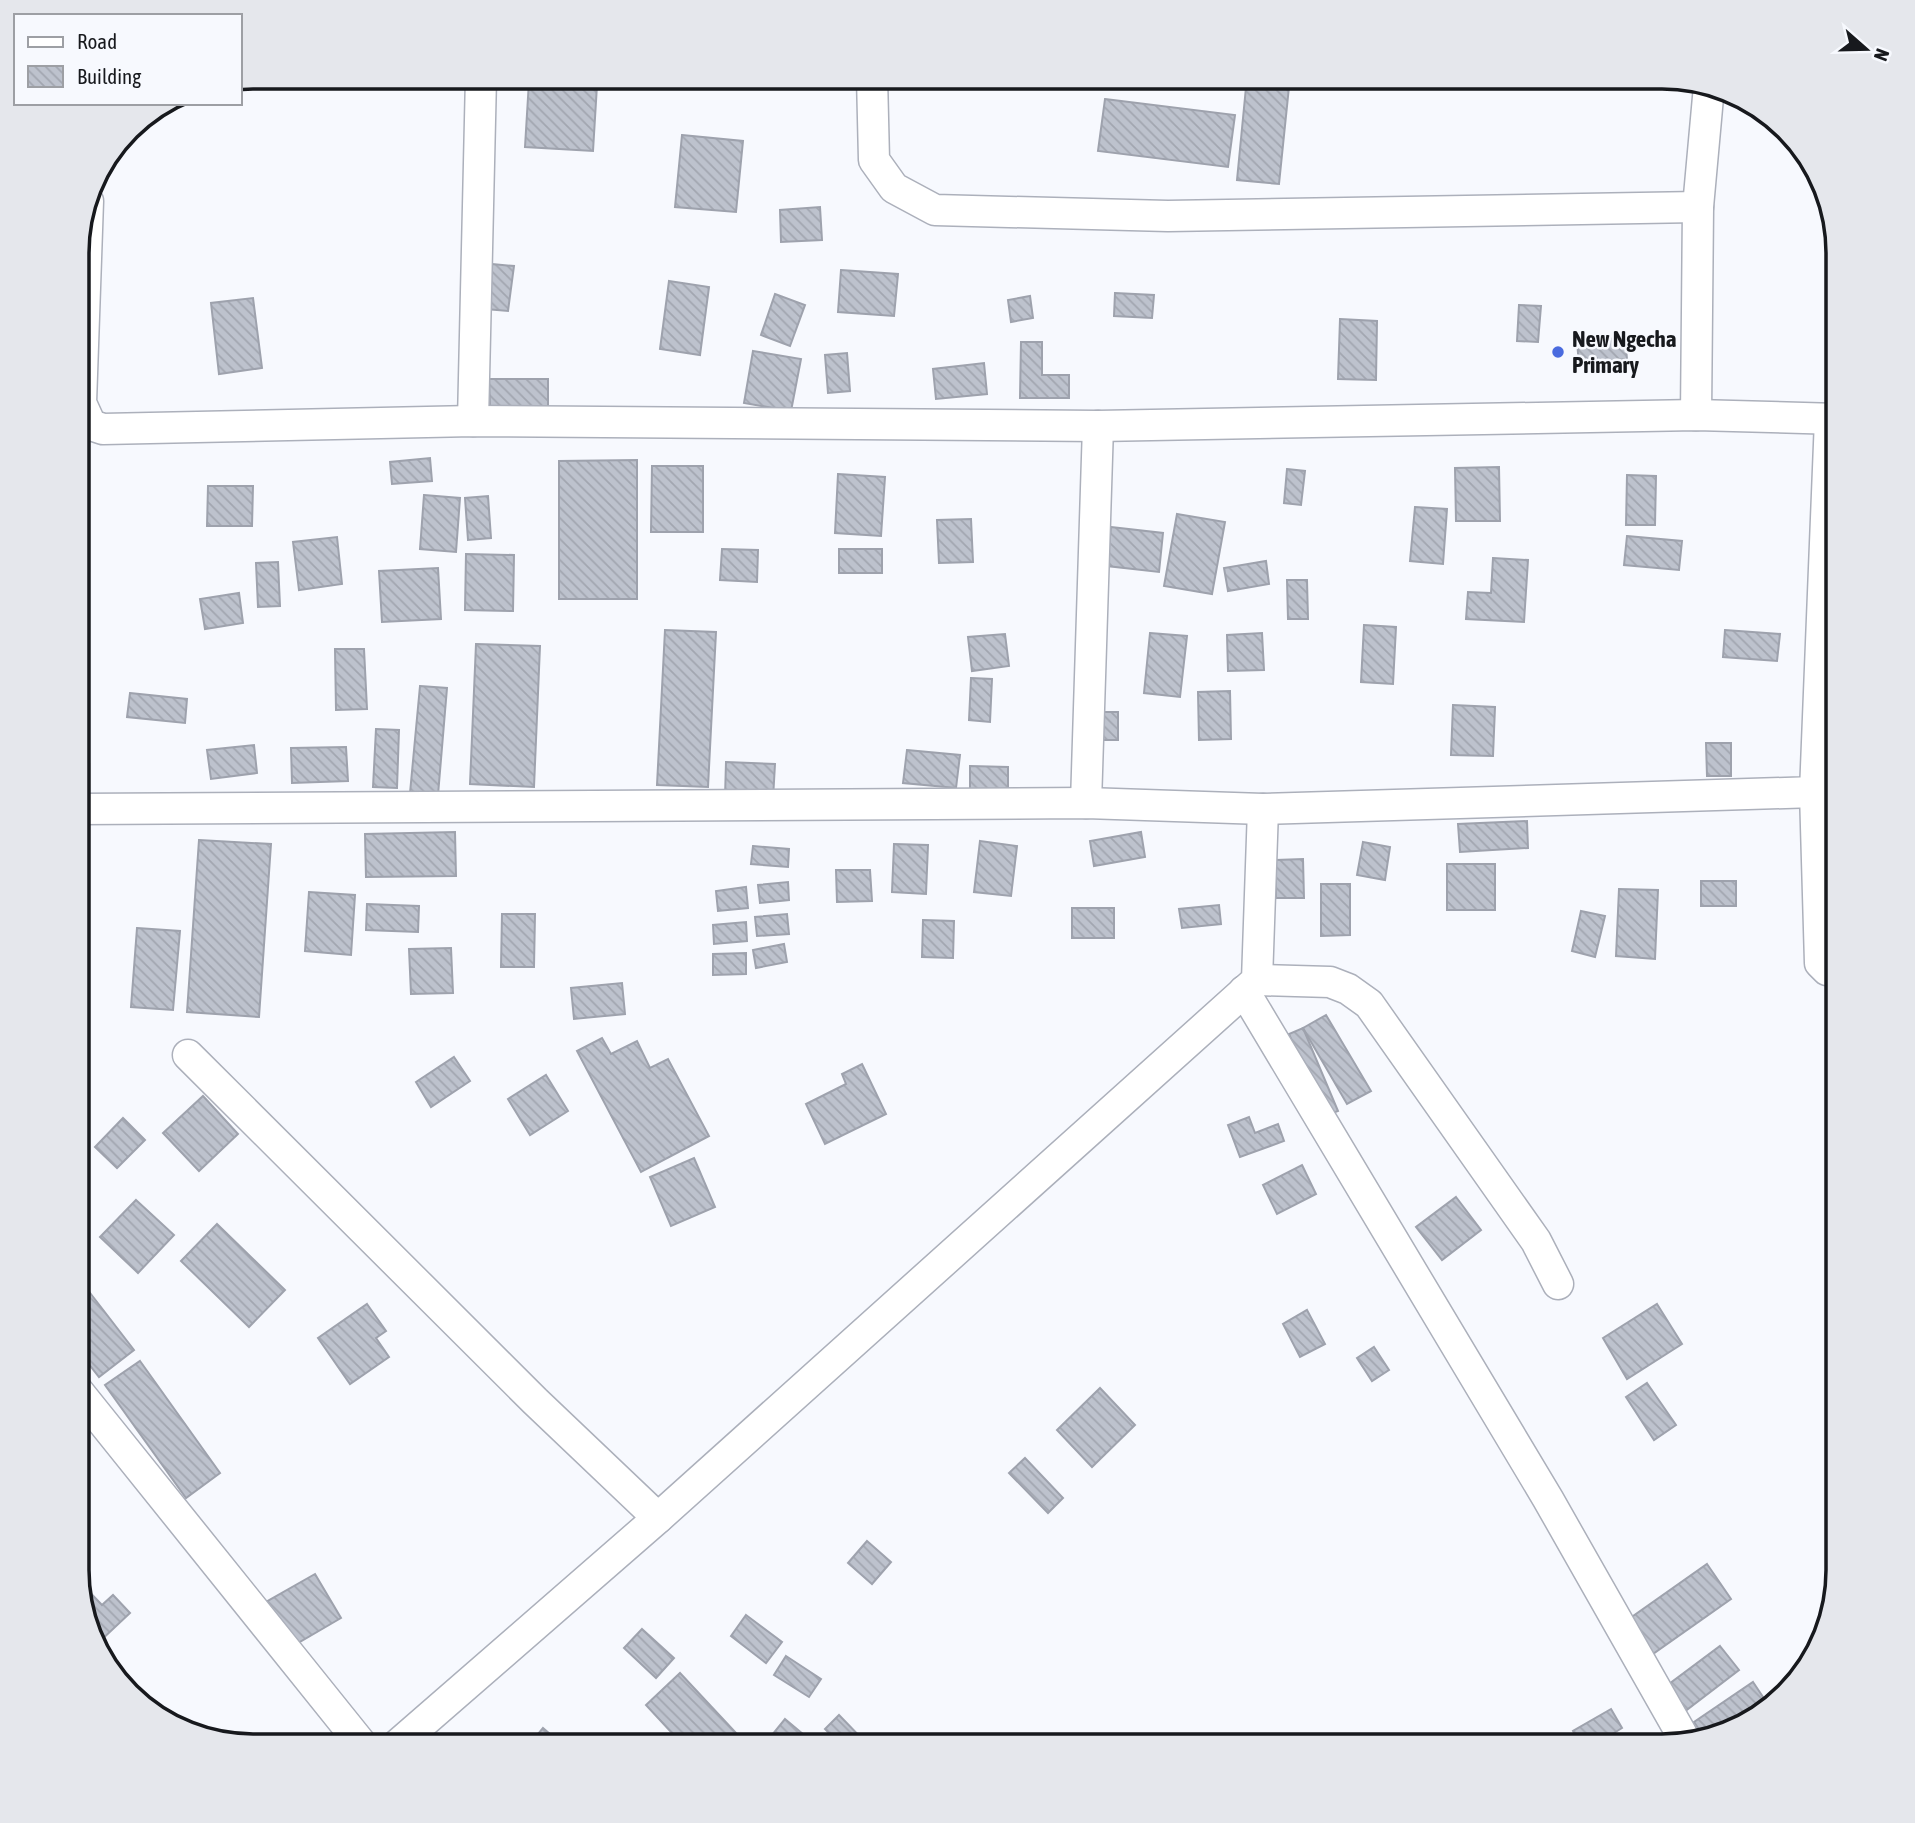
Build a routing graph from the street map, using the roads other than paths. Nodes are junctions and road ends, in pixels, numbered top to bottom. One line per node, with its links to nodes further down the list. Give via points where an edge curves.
1 (481, 89): 7 (street)
2 (872, 89): 4 (street, via 874,160 894,188 935,211 1168,216)
3 (1708, 96): 4 (street)
4 (1698, 207): 5 (street)
5 (1696, 415): 6 (street); 9 (street)
6 (1825, 419)
7 (473, 421): 8 (street, via 103,429); 9 (street)
8 (90, 423)
9 (1098, 426): 11 (street)
10 (1826, 792): 14 (street)
11 (1086, 803): 13 (street); 14 (street)
12 (1825, 808): 15 (street, via 1820,963)
13 (90, 809)
14 (1263, 809): 16 (street)
15 (1826, 968)
16 (1250, 985): 18 (street, via 1330,982 1369,1004 1535,1241); 20 (street); 21 (street)
17 (188, 1055): 20 (street)
18 (1559, 1284)
19 (90, 1407): 22 (street)
20 (658, 1518): 23 (street)
21 (1680, 1732)
22 (353, 1734)
23 (410, 1734)

